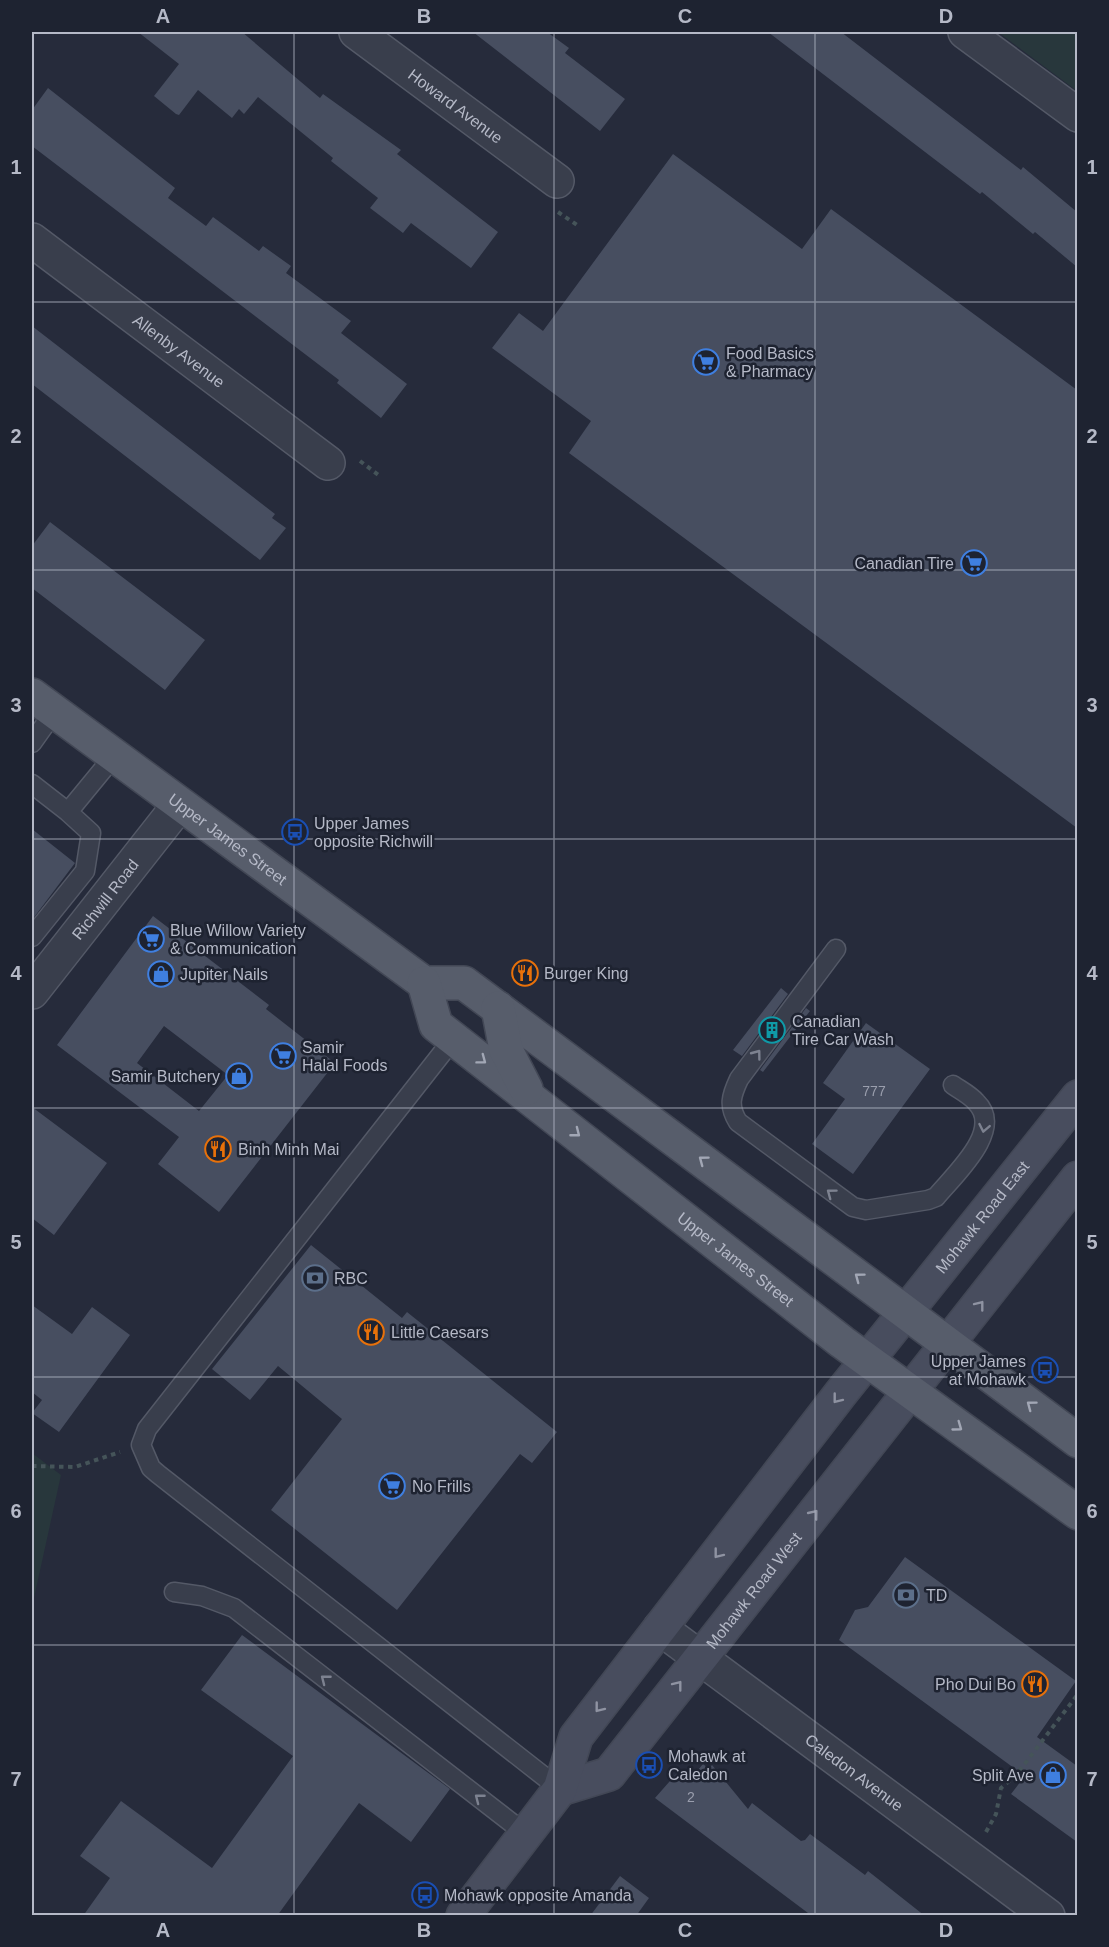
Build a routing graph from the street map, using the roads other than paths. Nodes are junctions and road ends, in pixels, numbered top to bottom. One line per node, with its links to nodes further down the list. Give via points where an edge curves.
1 (356, 32): 4 (street, Howard Avenue)
2 (965, 32): 3 (street)
3 (1077, 115)
4 (557, 181)
5 (32, 240): 6 (street, Allenby Avenue)
6 (343, 462)
7 (43, 704): 8 (lane); 9 (main road, Upper James Street)
8 (32, 742)
9 (114, 756): 11 (main road, Upper James Street); 12 (lane)
10 (32, 784): 12 (lane)
11 (179, 806): 15 (main road, Upper James Street); 16 (street, Richwill Road)
12 (68, 812): 13 (lane, via 91,833 85,872)
13 (32, 937)
14 (836, 949): 19 (lane, one-way to 14, via 978,1103 986,1119 986,1131 936,1197 928,1200 866,1210 853,1207 738,1122 731,1110 731,1097 739,1079)
15 (424, 983): 17 (main road, Upper James Street, via 464,983); 18 (main road, Upper James Street, via 436,1025)
16 (32, 992)
17 (498, 1008): 20 (main road, via 506,1050); 23 (main road, Upper James Street, one-way to 17)
18 (454, 1038): 20 (main road, Upper James Street, one-way to 20); 31 (lane, via 147,1429 141,1445 151,1468 158,1474)
19 (953, 1085)
20 (530, 1096): 24 (main road, Upper James Street, one-way to 24)
21 (1077, 1097): 23 (main road, Mohawk Road East)
22 (1077, 1178): 25 (main road, one-way to 22)
23 (906, 1312): 24 (main road, Mohawk Road East); 25 (main road, Upper James Street)
24 (877, 1348): 25 (main road, Upper James Street); 29 (main road, one-way to 29)
25 (930, 1368): 26 (main road, Upper James Street, one-way to 25); 27 (main road, Upper James Street, one-way to 27); 30 (main road, Mohawk Road West, one-way to 25)
26 (1077, 1441)
27 (1077, 1513)
28 (174, 1592): 32 (lane, one-way to 28, via 234,1608 202,1596)
29 (660, 1628): 30 (street, Caledon Avenue); 31 (main road, one-way to 31, via 576,1737)
30 (699, 1659): 31 (main road, Mohawk Road West, one-way to 30, via 609,1774); 34 (street, Caledon Avenue)
31 (560, 1789): 32 (main road)
32 (526, 1834): 33 (main road)
33 (463, 1916)
34 (1048, 1916)

